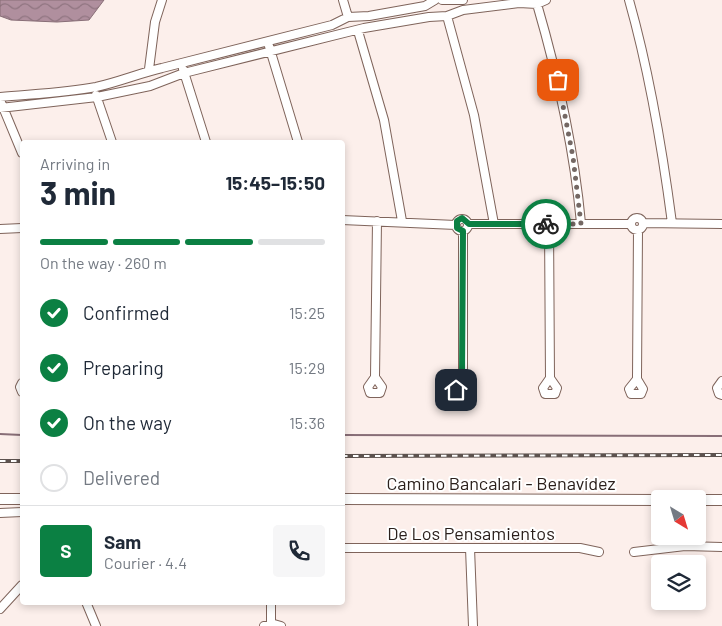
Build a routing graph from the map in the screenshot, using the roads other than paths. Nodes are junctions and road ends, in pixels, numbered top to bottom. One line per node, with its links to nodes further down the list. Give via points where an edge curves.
1 (162, 0): 17 (street, via 155,22)
2 (343, 0): 12 (street)
3 (446, 0): 4 (street); 9 (street, via 453,5)
4 (463, 0)
5 (629, 0): 34 (street, via 652,93)
6 (433, 1): 10 (street, via 425,6); 11 (street, via 430,7)
7 (543, 1): 8 (street); 38 (street, via 578,187)
8 (523, 2): 9 (street, via 463,10)
9 (451, 15): 11 (street); 36 (street)
10 (362, 17): 12 (street); 13 (street, via 366,23)
11 (434, 17): 13 (street)
12 (346, 18): 13 (street, via 344,24); 14 (street, via 332,25)
13 (358, 30): 15 (street); 32 (street, via 384,120)
14 (268, 41): 15 (street); 16 (street)
15 (270, 51): 18 (street); 28 (street)
16 (182, 62): 17 (street); 18 (street)
17 (152, 69): 19 (street); 20 (street)
18 (184, 73): 20 (street); 27 (street)
19 (136, 77): 21 (street); 22 (street)
20 (158, 82): 22 (street)
21 (95, 87): 23 (street); 24 (street)
22 (140, 88): 23 (street)
23 (97, 97): 25 (street); 26 (street)
24 (0, 98): 25 (street)
25 (2, 108): 29 (street)
26 (111, 140)
27 (205, 140)
28 (297, 140)
29 (20, 148)
30 (345, 220): 31 (street)
31 (376, 221): 32 (street); 46 (street)
32 (402, 221): 41 (street)
33 (643, 223): 34 (street); 39 (street, via 636,217); 44 (street)
34 (672, 223): 40 (street)
35 (469, 224): 36 (street); 41 (street, via 462,218); 45 (street)
36 (494, 224): 37 (street)
37 (549, 224): 38 (street); 48 (street)
38 (581, 224): 39 (street)
39 (630, 224): 44 (street, via 632,229)
40 (722, 224)
41 (456, 225): 45 (street)
42 (20, 228): 43 (street)
43 (0, 229)
44 (638, 230): 49 (street)
45 (463, 231): 47 (street)
46 (375, 377)
47 (462, 377)
48 (550, 378)
49 (636, 379)
50 (722, 381): 51 (street, via 717,388)
51 (722, 395)
52 (0, 499): 53 (main road)
53 (20, 499)
54 (345, 499): 55 (main road, Camino Bancalari - Benavídez)
55 (651, 500)
56 (706, 500): 57 (main road)
57 (722, 500)
58 (20, 512): 59 (street)
59 (0, 513)
60 (722, 547): 64 (street, via 685,546)
61 (345, 548): 62 (street, De Los Pensamientos)
62 (470, 548): 63 (street, De Los Pensamientos, via 580,548); 72 (street)
63 (599, 552)
64 (634, 552)
65 (20, 588): 68 (street)
66 (87, 605): 70 (street)
67 (271, 605): 69 (street)
68 (0, 609)
69 (268, 625): 71 (street)
70 (96, 626)
71 (280, 626)
72 (472, 626)

